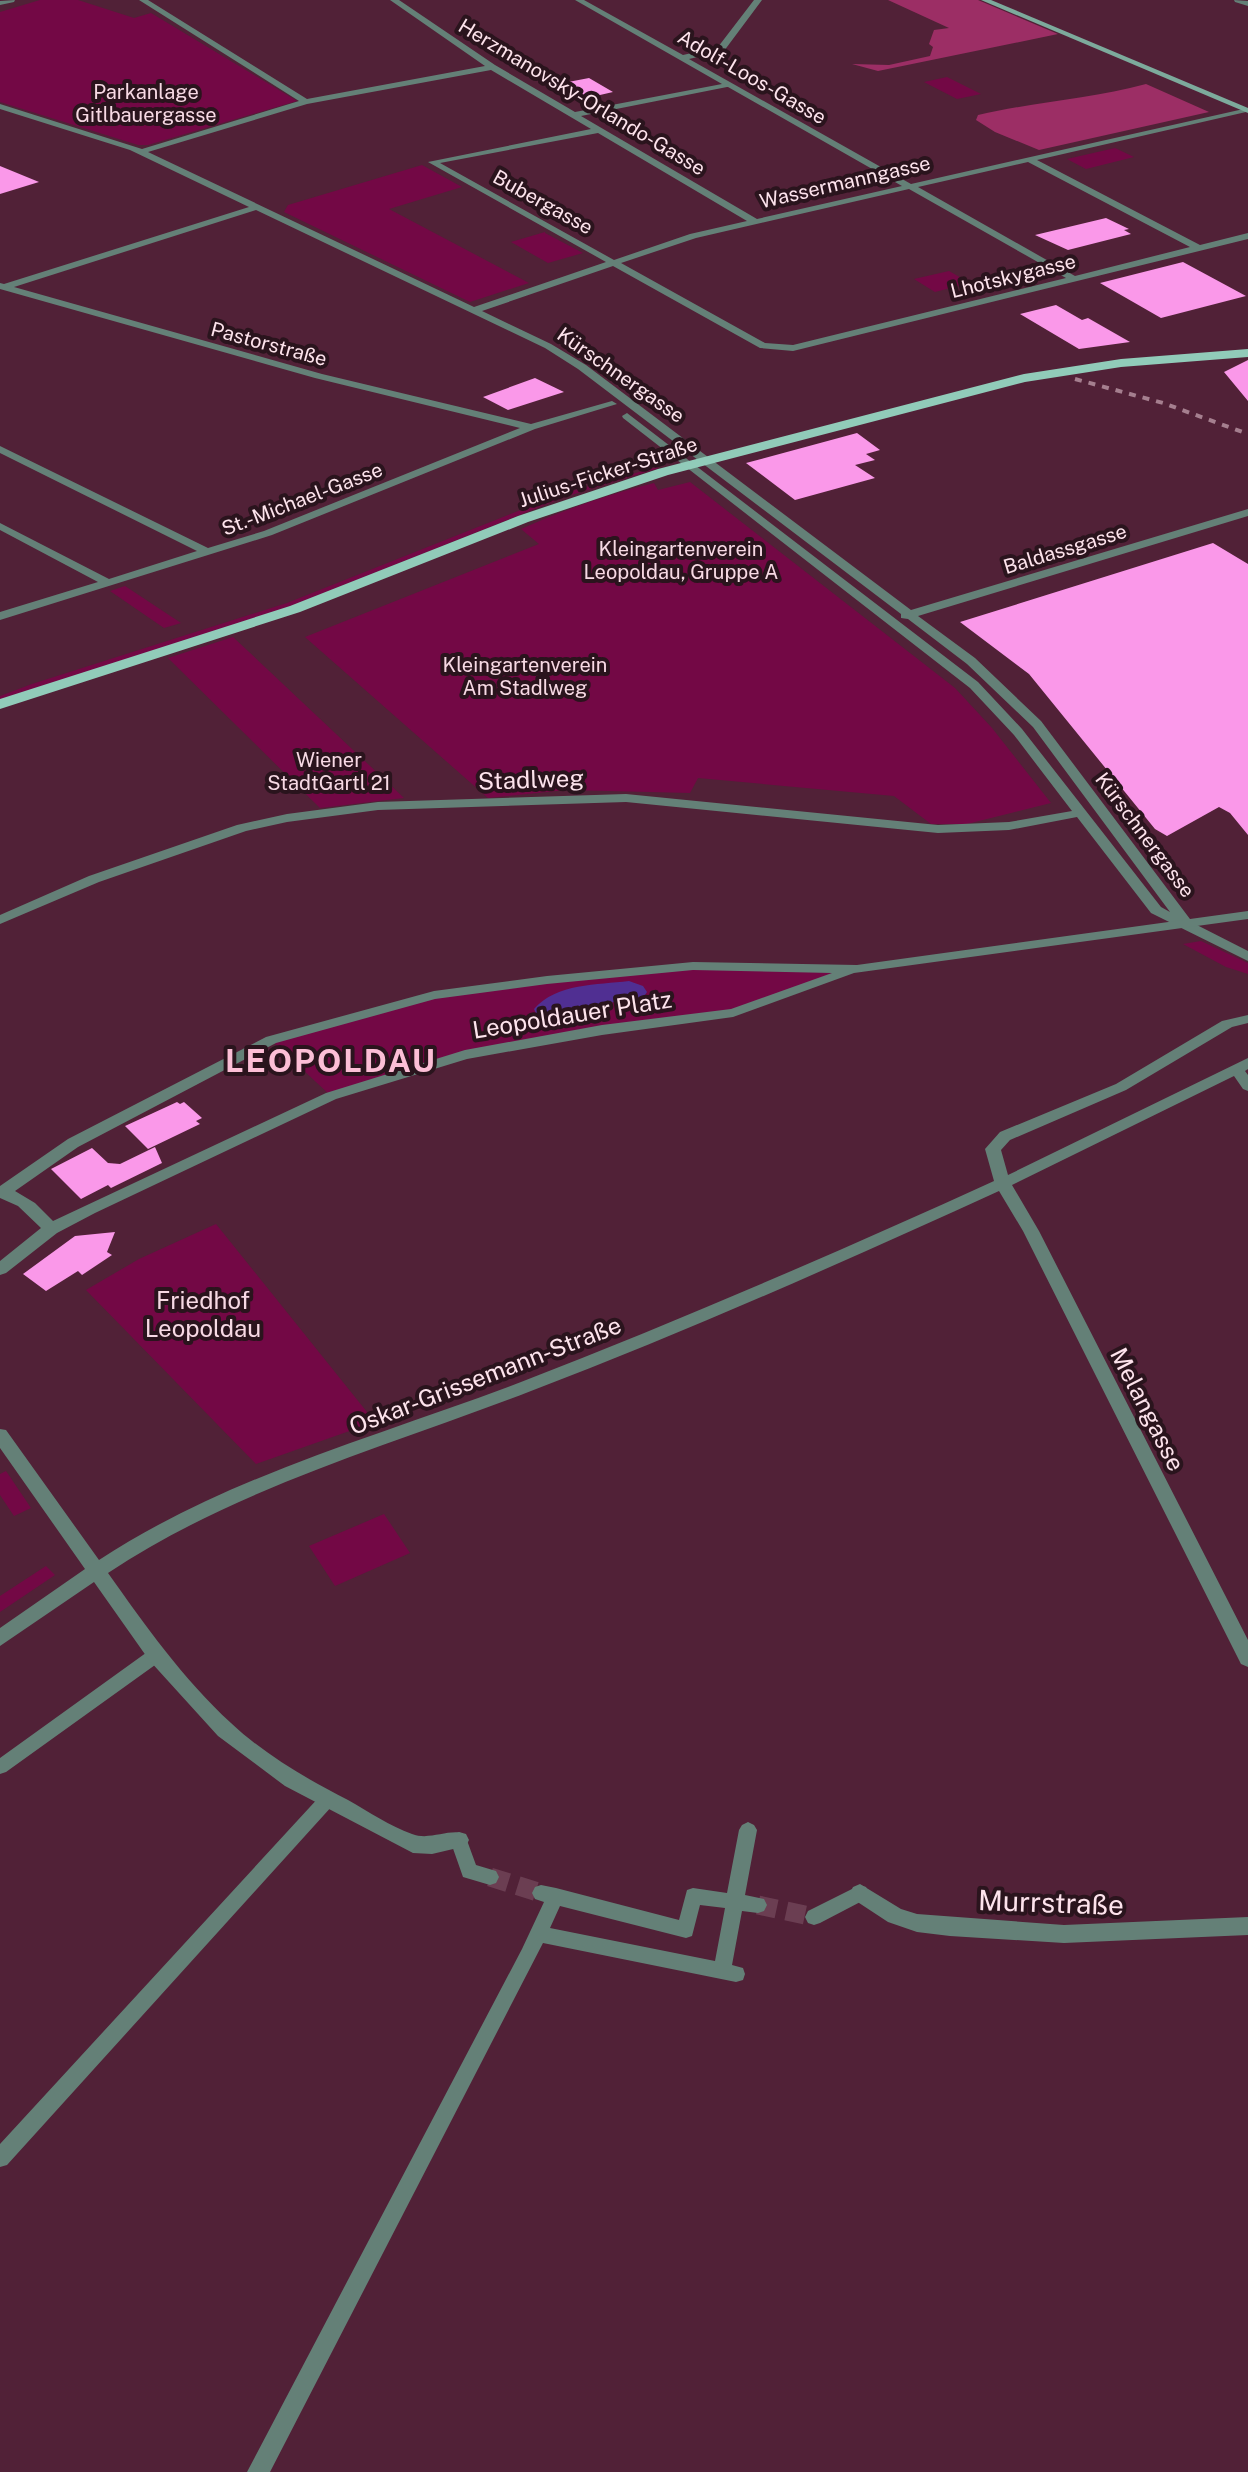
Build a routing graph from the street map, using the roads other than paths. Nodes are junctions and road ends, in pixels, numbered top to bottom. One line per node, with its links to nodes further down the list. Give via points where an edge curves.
1 (11, 0): 8 (street)
2 (143, 0): 13 (street)
3 (394, 0): 11 (street, Herzmanovsky-Orlando-Gasse)
4 (579, 0): 10 (street, Adolf-Loos-Gasse)
5 (758, 0): 10 (street, via 721,49)
6 (985, 0): 15 (main road)
7 (1238, 0): 9 (street)
8 (0, 3)
9 (1248, 4)
10 (682, 58): 12 (street, Adolf-Loos-Gasse)
11 (492, 67): 13 (street); 16 (street, Herzmanovsky-Orlando-Gasse)
12 (727, 85): 16 (street); 20 (street, Adolf-Loos-Gasse)
13 (306, 102): 18 (street)
14 (0, 106): 18 (street, Kürschnergasse)
15 (1247, 110): 19 (street, Wassermanngasse)
16 (574, 115): 17 (street, Herzmanovsky-Orlando-Gasse)
17 (598, 130): 22 (street, Herzmanovsky-Orlando-Gasse); 26 (street, Bubergasse, via 432,162)
18 (140, 152): 21 (street, Kürschnergasse)
19 (1029, 159): 20 (street, Wassermanngasse); 25 (street)
20 (907, 186): 22 (street, Wassermanngasse); 27 (street, Adolf-Loos-Gasse)
21 (254, 208): 23 (street, Kürschnergasse); 28 (street)
22 (754, 221): 26 (street, Wassermanngasse)
23 (286, 224): 29 (street, Kürschnergasse); 30 (street, Kürschnergasse, via 318,246)
24 (1248, 236): 25 (street, Lhotskygasse)
25 (1198, 248): 27 (street, Lhotskygasse)
26 (616, 262): 29 (street, Wassermanngasse); 32 (street, Bubergasse, via 763,346)
27 (1074, 279): 32 (street, Lhotskygasse)
28 (1, 287): 35 (street, Pastorstraße, via 319,376)
29 (474, 310): 30 (street, Wassermanngasse); 38 (street, Kürschnergasse, via 582,367)
30 (459, 316): 34 (street, Kürschnergasse, via 574,374)
31 (1248, 345): 38 (main road, Julius-Ficker-Straße, via 1023,368)
32 (787, 349)
33 (1248, 353): 38 (main road, Julius-Ficker-Straße, via 1100,365 1024,378)
34 (612, 404): 35 (street, St.-Michael-Gasse); 37 (street, Kürschnergasse)
35 (531, 427): 41 (street, St.-Michael-Gasse)
36 (0, 449): 41 (street)
37 (678, 456): 38 (main road, Julius-Ficker-Straße); 46 (main road, Julius-Ficker-Straße, via 578,485 284,600)
38 (699, 459): 43 (street, Kürschnergasse); 45 (street, Kürschnergasse); 47 (main road, Julius-Ficker-Straße, via 591,494 295,609)
39 (1248, 512): 43 (street, Baldassgasse)
40 (0, 526): 42 (street)
41 (209, 553): 42 (street, St.-Michael-Gasse)
42 (109, 583): 44 (street, St.-Michael-Gasse)
43 (910, 615): 45 (street, Baldassgasse); 51 (street, Kürschnergasse, via 971,661 1037,724)
44 (1, 616)
45 (893, 621): 48 (street, Kürschnergasse, via 989,700)
46 (0, 692)
47 (0, 704)
48 (1078, 813): 50 (street, Stadlweg, via 975,830 626,798 378,806 242,828 94,879); 51 (street, Kürschnergasse, via 1156,910)
49 (1248, 915): 51 (street, Leopoldauer Platz)
50 (0, 920)
51 (1187, 925): 52 (street); 53 (street, Leopoldauer Platz)
52 (1248, 957)
53 (857, 969): 58 (street, Leopoldauer Platz, via 693,966 434,995 271,1040 73,1143); 59 (street, Leopoldauer Platz, via 733,1013 465,1055 331,1096)
54 (1248, 1019): 57 (street, via 1227,1024 1121,1087 1005,1136 993,1149)
55 (1242, 1066): 56 (street); 57 (street, Oskar-Grissemann-Straße)
56 (1248, 1086)
57 (1002, 1182): 62 (street, Oskar-Grissemann-Straße, via 786,1282 198,1512); 65 (street, Melangasse)
58 (1, 1192): 59 (street, via 17,1196)
59 (51, 1229): 60 (street, Leopoldauer Platz)
60 (0, 1269)
61 (0, 1435): 62 (street)
62 (96, 1573): 63 (street, Oskar-Grissemann-Straße); 64 (street)
63 (0, 1638)
64 (156, 1655): 66 (street); 67 (street, via 225,1730)
65 (1248, 1659)
66 (0, 1767)
67 (327, 1800): 69 (street, via 413,1844); 77 (street)
68 (748, 1830): 72 (street)
69 (459, 1840): 70 (street, via 469,1871)
70 (490, 1877)
71 (860, 1893): 74 (street); 75 (street, Murrstraße, via 895,1916 950,1927 1064,1934)
72 (734, 1902): 73 (street); 76 (street, via 729,1973); 76 (street, via 693,1896 686,1930 548,1895)
73 (758, 1905)
74 (814, 1917)
75 (1248, 1926)
76 (532, 1946): 78 (street)
77 (0, 2158)
78 (258, 2472)

